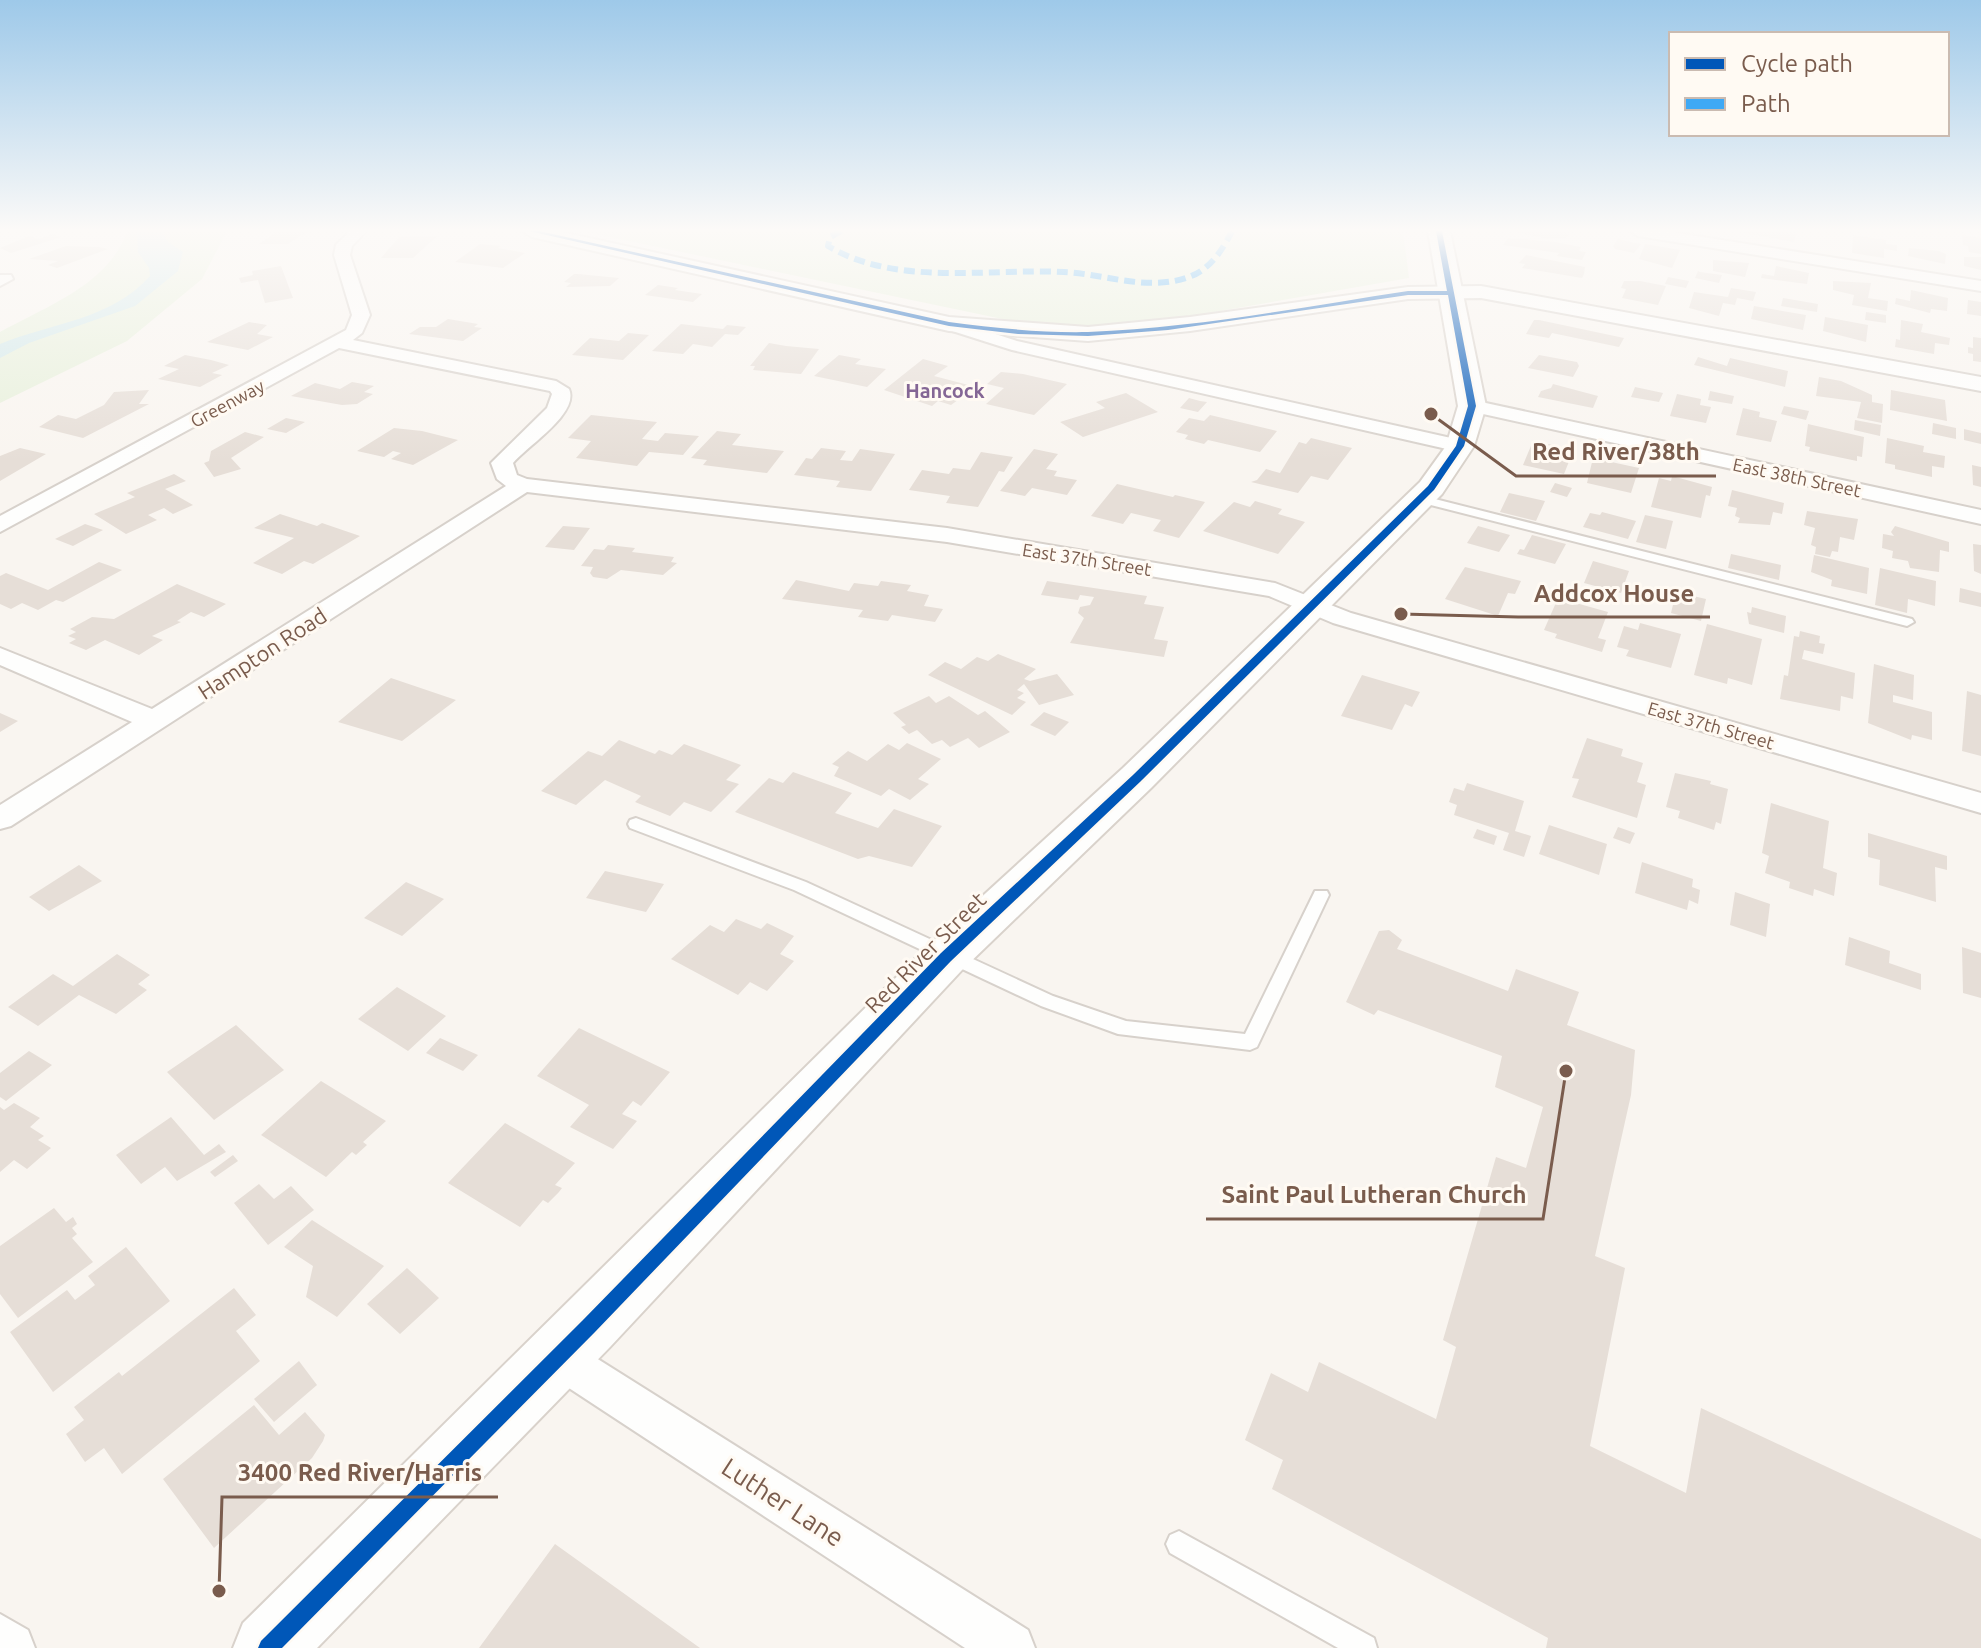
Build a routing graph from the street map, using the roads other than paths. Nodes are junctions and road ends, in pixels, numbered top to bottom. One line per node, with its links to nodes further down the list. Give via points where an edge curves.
1 (359, 308): 8 (street, Greenway, via 353,333)
2 (877, 308): 6 (street)
3 (1303, 308): 7 (street)
4 (1453, 308): 11 (main road, Red River Street)
5 (1567, 308): 10 (street)
6 (949, 324): 7 (street); 9 (street, via 1012,345)
7 (1088, 334): 9 (street, via 1091,351)
8 (340, 343): 13 (street, via 556,387 562,393 559,408 502,463 508,479); 16 (street, Greenway)
9 (1103, 364): 12 (street)
10 (1981, 384)
11 (1472, 406): 12 (main road, Red River Street); 15 (street, East 38th Street)
12 (1460, 446): 14 (main road, Red River Street)
13 (523, 485): 17 (street, East 37th Street, via 931,533 1275,590); 20 (street, Hampton Road)
14 (1419, 499): 17 (main road, Red River Street); 18 (lane)
15 (1981, 517)
16 (0, 525)
17 (1310, 604): 21 (street, East 37th Street, via 1342,618); 25 (main road, Red River Street, via 1137,778)
18 (1907, 622)
19 (0, 656): 20 (street)
20 (155, 721): 22 (street, Hampton Road)
21 (1981, 803)
22 (0, 819)
23 (636, 824): 25 (lane, via 800,886)
24 (1321, 895): 25 (lane, via 1250,1042 1125,1029)
25 (946, 957): 26 (main road, Red River Street)
26 (558, 1356): 30 (main road, Red River Street); 31 (street, Luther Lane)
27 (1179, 1544): 32 (lane)
28 (0, 1639): 29 (street)
29 (10, 1648)
30 (268, 1648)
31 (1010, 1648)
32 (1364, 1648)

